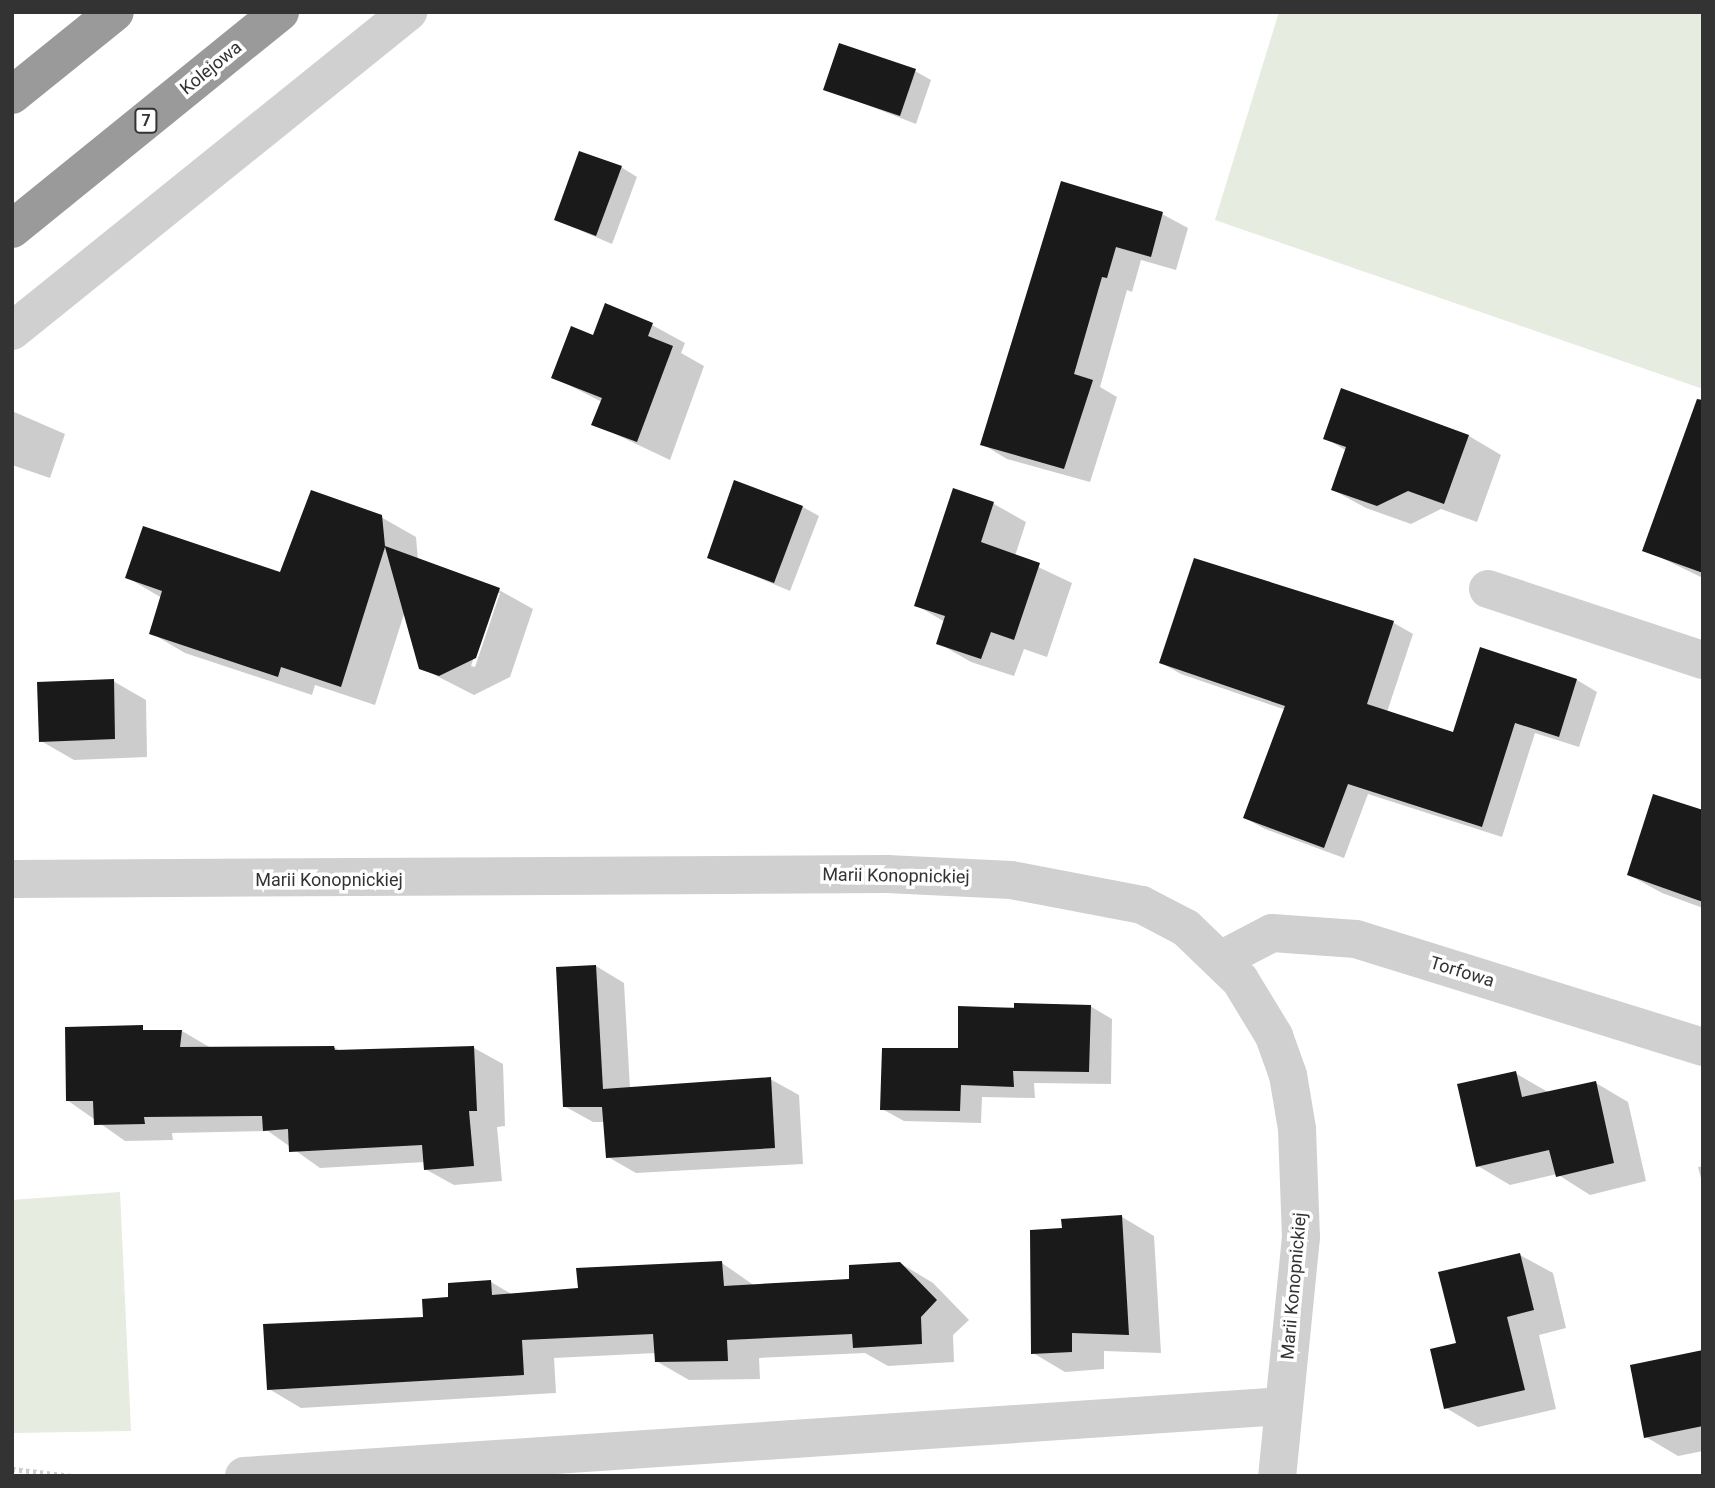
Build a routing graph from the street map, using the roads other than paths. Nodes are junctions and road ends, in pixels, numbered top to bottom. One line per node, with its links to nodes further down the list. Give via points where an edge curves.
1 (116, 12): 4 (highway)
2 (280, 12): 5 (highway, Kolejowa / 7)
3 (408, 12): 6 (street)
4 (12, 96)
5 (12, 229)
6 (12, 331)
7 (1488, 589): 8 (street)
8 (1703, 660)
9 (12, 879): 10 (street, Marii Konopnickiej, via 946,876 1043,884 1142,905 1186,928)
10 (1222, 959): 11 (street, Torfowa, via 1272,933 1356,939); 12 (street, Marii Konopnickiej, via 1257,1003 1274,1036 1288,1075 1297,1129 1301,1237)
11 (1703, 1047)
12 (1284, 1406): 13 (street); 14 (street, Marii Konopnickiej)
13 (244, 1476)
14 (1277, 1476)

